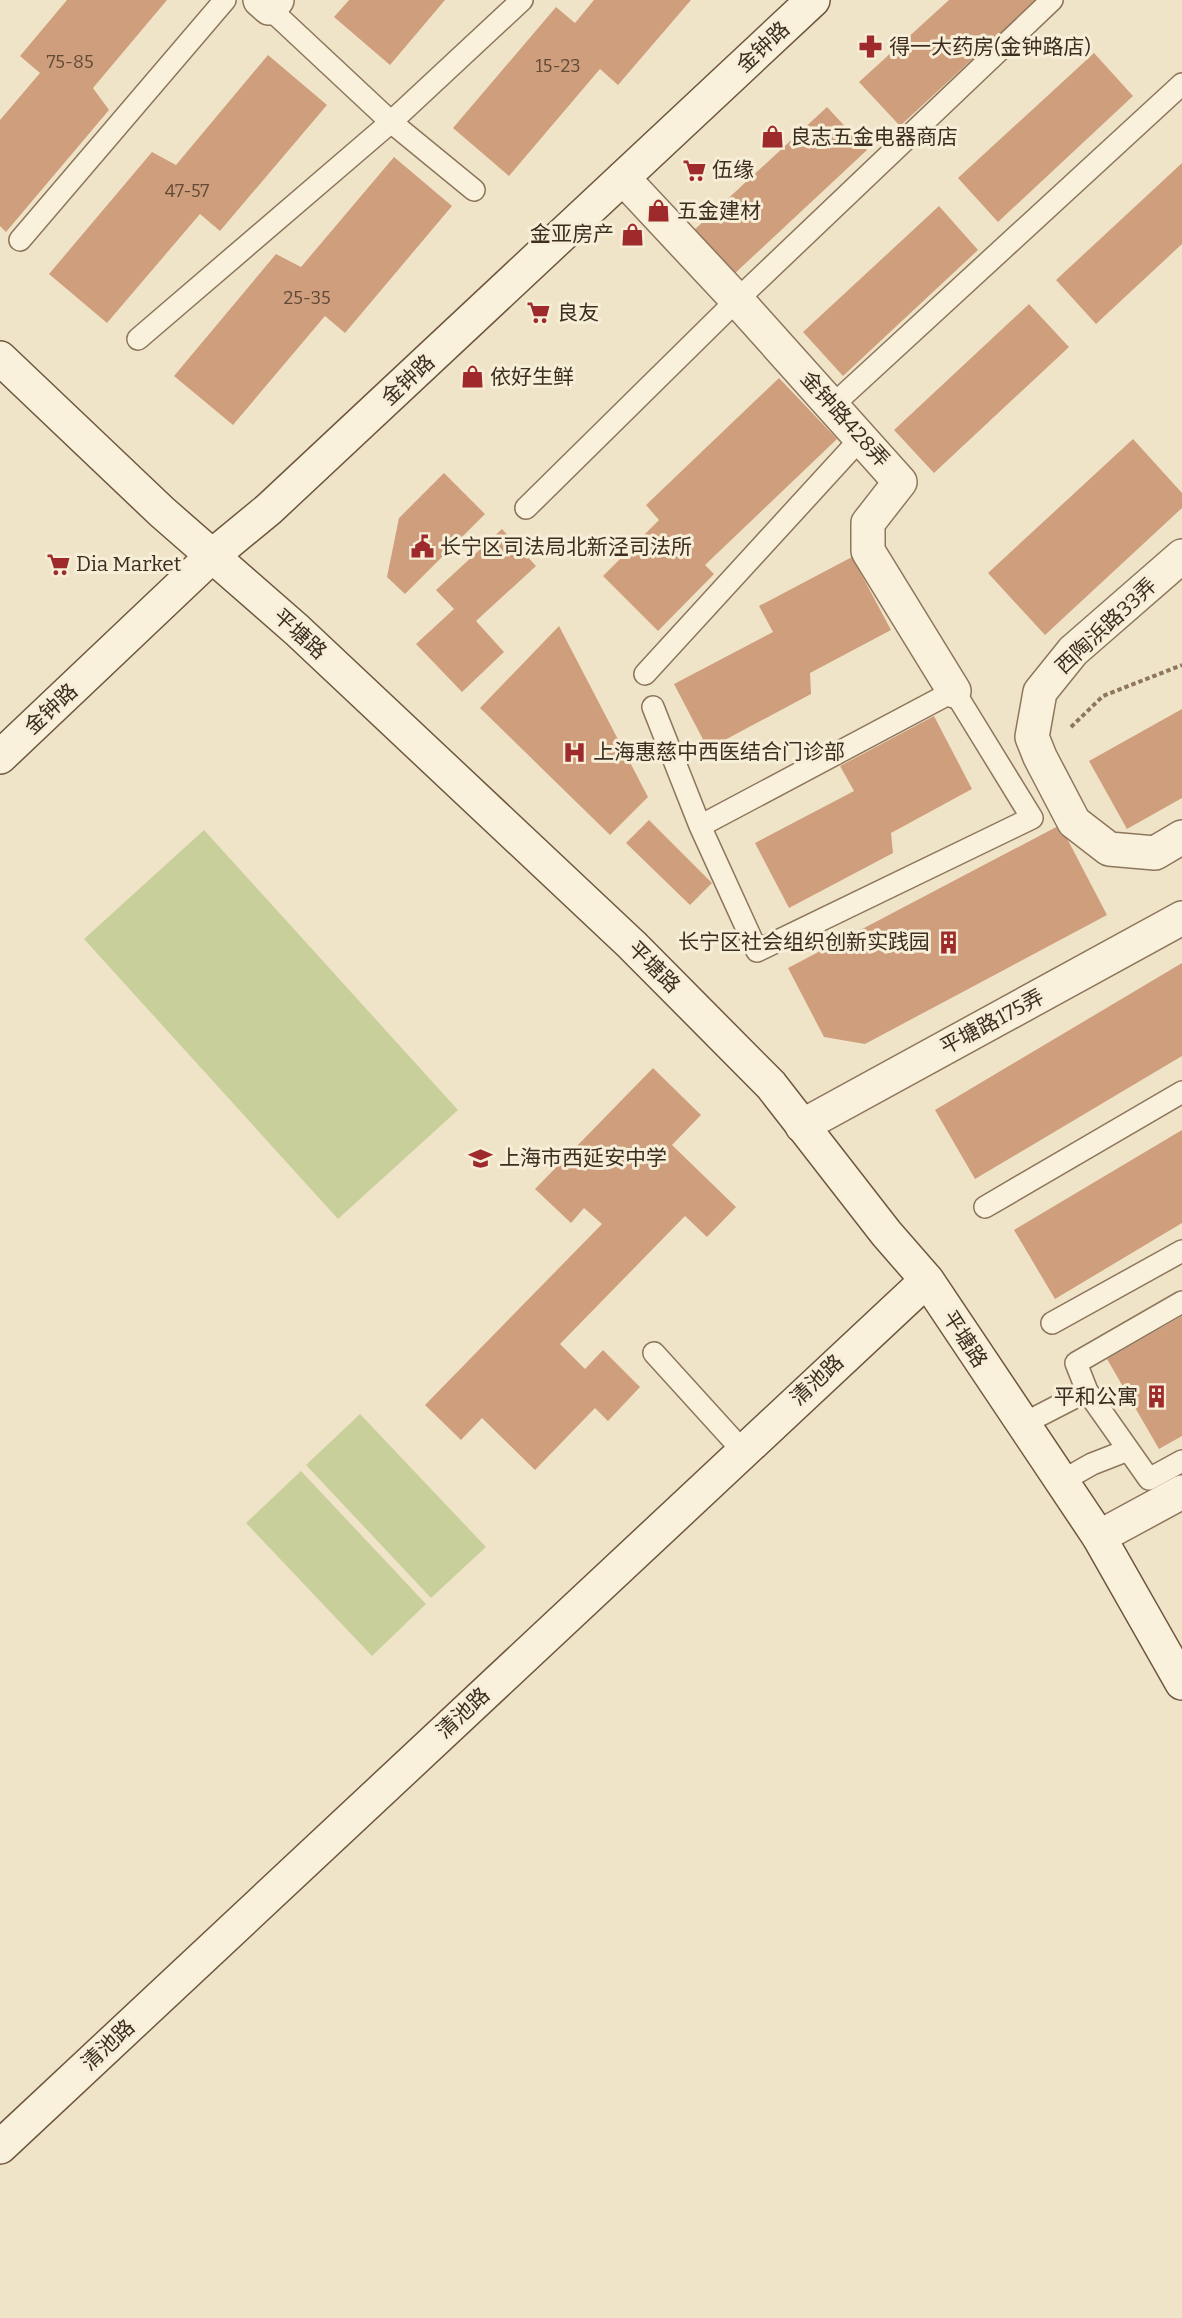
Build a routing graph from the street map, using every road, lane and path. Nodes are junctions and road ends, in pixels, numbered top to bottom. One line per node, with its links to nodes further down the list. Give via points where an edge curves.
1 (225, 0): 10 (lane)
2 (522, 0): 7 (lane)
3 (813, 0): 8 (street, 金钟路)
4 (1052, 0): 11 (lane)
5 (269, 3): 7 (lane)
6 (1182, 84): 14 (lane)
7 (391, 122): 9 (lane); 12 (lane)
8 (623, 178): 11 (street, 金钟路428弄); 17 (street, 金钟路, via 278,501)
9 (474, 190)
10 (20, 240)
11 (737, 300): 14 (street, 金钟路428弄); 16 (lane)
12 (138, 339)
13 (0, 358): 17 (street, 平塘路)
14 (833, 405): 15 (street, 金钟路428弄)
15 (862, 437): 20 (lane); 21 (street, 金钟路428弄, via 900,482 868,523 868,551)
16 (526, 508)
17 (213, 556): 24 (street, 金钟路); 29 (street, 平塘路, via 632,945 771,1085)
18 (1182, 556): 23 (street, 西陶浜路33弄, via 1073,651 1040,692 1032,737)
19 (1182, 665): 23 (path, via 1103,696)
20 (645, 674)
21 (954, 691): 25 (lane); 25 (lane, via 1032,818 757,951)
22 (653, 707): 25 (lane)
23 (1040, 756): 26 (street, 西陶浜路33弄, via 1074,822 1109,849 1155,853)
24 (0, 757)
25 (700, 826)
26 (1182, 837)
27 (1182, 918): 29 (street, 平塘路175弄)
28 (1182, 1092): 30 (lane)
29 (802, 1126): 32 (street, 平塘路)
30 (985, 1207)
31 (1182, 1251): 34 (lane)
32 (927, 1280): 37 (street, 平塘路); 39 (street, 清池路)
33 (1182, 1302): 36 (lane, via 1076,1363)
34 (1052, 1323)
35 (654, 1353): 39 (lane)
36 (1087, 1391): 37 (lane); 38 (lane)
37 (1023, 1424): 41 (street, 平塘路)
38 (1128, 1450): 40 (lane, via 1149,1479); 41 (lane)
39 (743, 1451): 45 (street, 清池路)
40 (1182, 1461)
41 (1062, 1481): 43 (street, 平塘路)
42 (1182, 1493): 43 (street)
43 (1099, 1537): 44 (street, 平塘路)
44 (1182, 1683)
45 (0, 2146)

